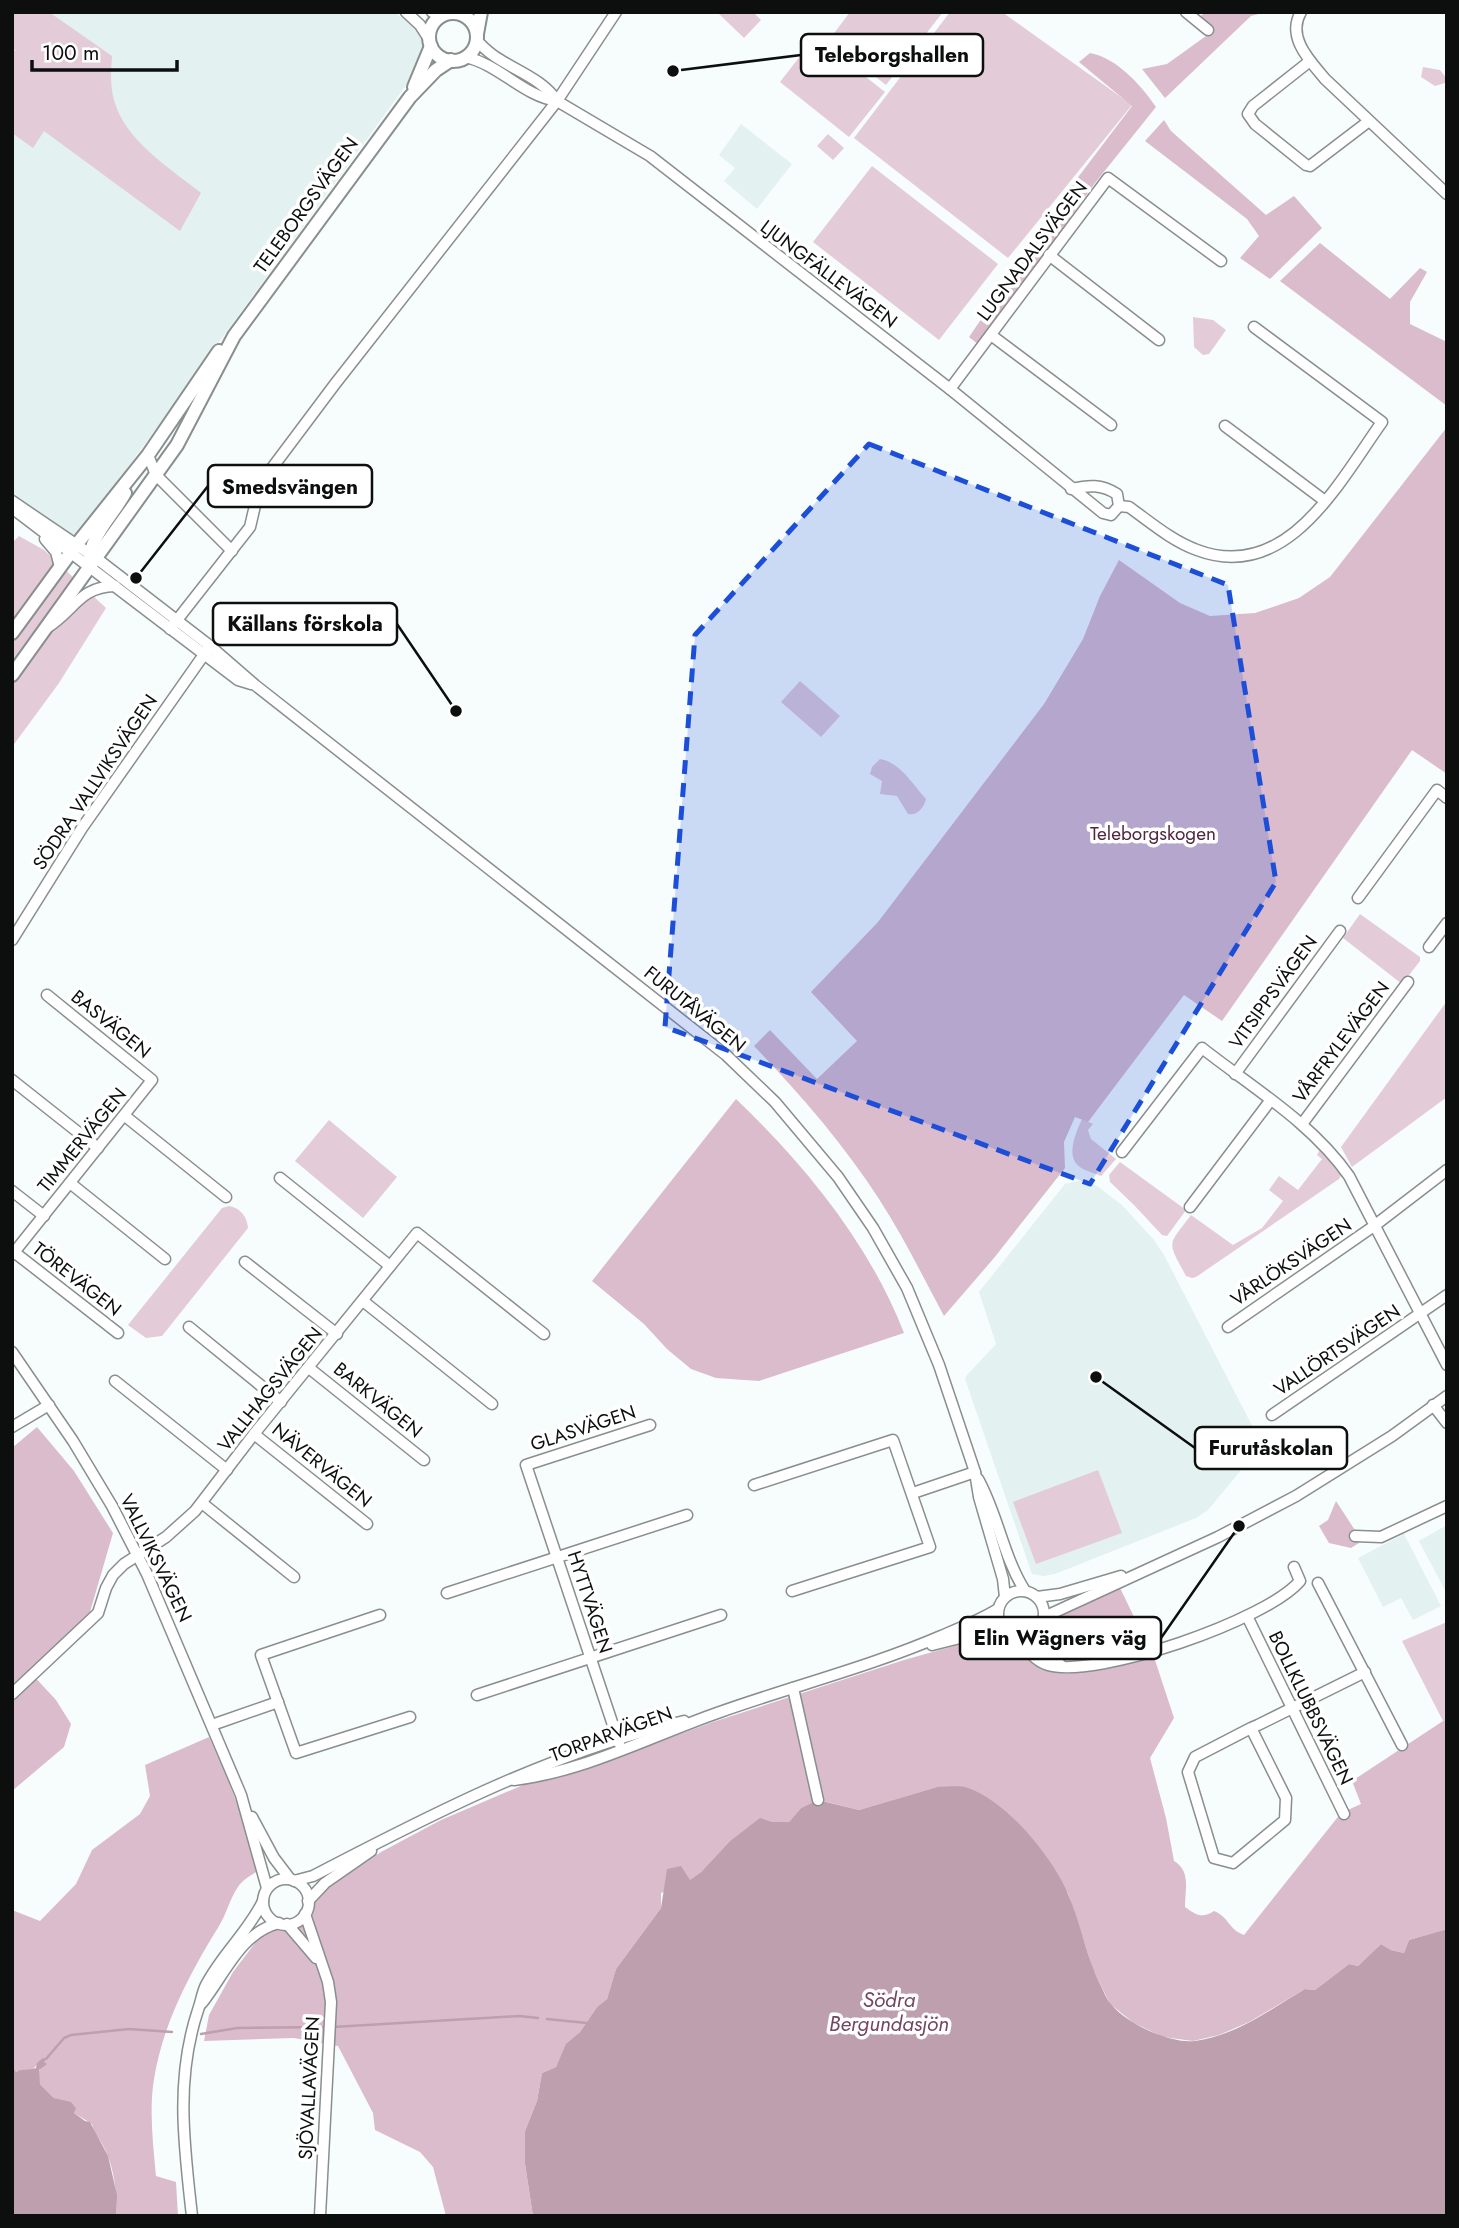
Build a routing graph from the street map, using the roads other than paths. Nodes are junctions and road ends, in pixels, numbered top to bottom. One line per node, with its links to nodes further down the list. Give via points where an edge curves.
1 (406, 12): 9 (street)
2 (481, 12): 8 (main road)
3 (616, 12): 14 (street)
4 (1186, 12): 7 (street)
5 (1301, 12): 12 (street, via 1295,31)
6 (447, 13): 8 (main road, via 470,20); 9 (main road, via 432,25)
7 (1208, 30)
8 (477, 37): 10 (main road); 14 (street, LJUNGFÄLLEVÄGEN, via 491,54 550,90)
9 (430, 42): 11 (main road, via 438,55); 13 (main road, TELEBORGSVÄGEN)
10 (465, 57): 11 (main road); 14 (street, LJUNGFÄLLEVÄGEN, via 496,69 544,99)
11 (451, 60): 13 (main road, TELEBORGSVÄGEN)
12 (1310, 61): 15 (street); 15 (street, via 1253,106 1248,114 1255,124 1310,166)
13 (410, 97): 21 (main road, TELEBORGSVÄGEN)
14 (557, 101): 23 (street, LJUNGFÄLLEVÄGEN, via 650,156); 35 (street, via 260,484 250,527)
15 (1369, 121): 16 (street)
16 (1447, 194)
17 (1049, 255): 18 (street, LUGNADALSVÄGEN, via 1108,178); 20 (street, LUGNADALSVÄGEN); 22 (street)
18 (1221, 261)
19 (1254, 327): 30 (street, via 1382,422)
20 (991, 335): 23 (street, LUGNADALSVÄGEN); 24 (street)
21 (234, 336): 26 (main road, TELEBORGSVÄGEN, via 220,349); 27 (main road, TELEBORGSVÄGEN, via 177,445)
22 (1159, 340)
23 (950, 389): 28 (street, LJUNGFÄLLEVÄGEN)
24 (1111, 425)
25 (1225, 426): 30 (street)
26 (148, 455): 27 (street); 34 (main road, TELEBORGSVÄGEN); 36 (main road, TELEBORGSVÄGEN, via 93,541)
27 (156, 475): 35 (street); 36 (main road, TELEBORGSVÄGEN)
28 (1071, 489): 31 (street, LJUNGFÄLLEVÄGEN, via 1103,513 1111,515); 31 (street, via 1104,486 1117,495)
29 (12, 501): 34 (street)
30 (1325, 501): 31 (street, via 1286,540 1234,557 1195,550 1129,507)
31 (1119, 506)
32 (12, 508): 33 (street)
33 (29, 520): 34 (street); 37 (street, via 54,548)
34 (74, 548): 36 (street, FURUTÅVÄGEN); 37 (main road, TELEBORGSVÄGEN)
35 (232, 551): 39 (street)
36 (91, 559): 38 (street, FURUTÅVÄGEN); 39 (street, FURUTÅVÄGEN); 40 (main road, TELEBORGSVÄGEN)
37 (60, 567): 41 (main road, TELEBORGSVÄGEN)
38 (115, 586): 39 (street, FURUTÅVÄGEN); 40 (street, via 85,593)
39 (174, 625): 42 (street, FURUTÅVÄGEN)
40 (45, 629): 43 (main road, TELEBORGSVÄGEN)
41 (12, 633)
42 (207, 651): 48 (street, SÖDRA VALLVIKSVÄGEN, via 82,828); 97 (street, FURUTÅVÄGEN, via 238,680 255,685 726,1055 775,1102 838,1177 907,1288)
43 (12, 675)
44 (1447, 797): 45 (street, via 1437,790)
45 (1358, 898)
46 (1447, 923): 49 (street)
47 (1340, 931): 52 (street, VITSIPPSVÄGEN)
48 (12, 940)
49 (1429, 947)
50 (1408, 982): 57 (street, VÅRFRYLEVÄGEN)
51 (47, 995): 54 (street, BASVÄGEN)
52 (1236, 1074): 55 (street); 59 (street, via 1202,1048)
53 (12, 1080): 58 (street)
54 (152, 1080): 56 (street, TIMMERVÄGEN)
55 (1270, 1101): 57 (street); 65 (street)
56 (125, 1116): 58 (street, TIMMERVÄGEN); 64 (street)
57 (1302, 1124): 67 (street, via 1334,1154)
58 (98, 1148): 62 (street, TIMMERVÄGEN)
59 (1122, 1152)
60 (1447, 1170): 67 (street, VÅRLÖKSVÄGEN)
61 (280, 1178): 71 (street)
62 (69, 1183): 66 (street, TIMMERVÄGEN); 69 (street)
63 (12, 1191): 66 (street)
64 (226, 1197)
65 (1190, 1208)
66 (44, 1216): 68 (street, TIMMERVÄGEN)
67 (1374, 1226): 74 (street); 76 (street, VÅRLÖKSVÄGEN)
68 (13, 1254): 77 (street, TÖREVÄGEN)
69 (165, 1259)
70 (245, 1262): 78 (street)
71 (390, 1266): 73 (street, VALLHAGSVÄGEN); 79 (street, VALLHAGSVÄGEN, via 417,1233)
72 (1447, 1295): 74 (street, VALLÖRTSVÄGEN)
73 (363, 1301): 78 (street, VALLHAGSVÄGEN); 86 (street)
74 (1421, 1314): 81 (street); 89 (street, VALLÖRTSVÄGEN)
75 (189, 1327): 85 (street)
76 (1228, 1327)
77 (118, 1333)
78 (337, 1334): 82 (street, VALLHAGSVÄGEN)
79 (544, 1334)
80 (12, 1352): 87 (street, VALLVIKSVÄGEN)
81 (1447, 1365)
82 (309, 1368): 85 (street, VALLHAGSVÄGEN); 94 (street, BARKVÄGEN)
83 (115, 1381): 96 (street)
84 (1447, 1396): 88 (street)
85 (281, 1402): 93 (street, VALLHAGSVÄGEN)
86 (492, 1404)
87 (49, 1405): 92 (street); 105 (street, VALLVIKSVÄGEN)
88 (1433, 1405): 90 (street); 107 (street, via 1296,1496)
89 (1272, 1415)
90 (1447, 1423)
91 (650, 1425): 95 (street, GLASVÄGEN)
92 (12, 1427)
93 (254, 1434): 96 (street, VALLHAGSVÄGEN); 103 (street, NÄVERVÄGEN)
94 (424, 1460)
95 (526, 1465): 106 (street, HYTTVÄGEN)
96 (227, 1470): 100 (street, VALLHAGSVÄGEN)
97 (975, 1472): 99 (street); 112 (street, FURUTÅVÄGEN); 114 (street, FURUTÅVÄGEN)
98 (754, 1485): 99 (street, via 894,1440)
99 (913, 1493): 111 (street, via 930,1547)
100 (202, 1503): 105 (street, VALLHAGSVÄGEN, via 166,1537); 109 (street)
101 (1447, 1506): 104 (street, via 1381,1537)
102 (687, 1515): 106 (street)
103 (367, 1524)
104 (1355, 1536)
105 (136, 1554): 128 (street, VALLHAGSVÄGEN, via 113,1575 98,1613); 134 (street, VALLVIKSVÄGEN)
106 (557, 1557): 113 (street); 124 (street, HYTTVÄGEN)
107 (1158, 1563): 115 (street, via 1075,1590); 120 (street)
108 (1294, 1567): 119 (street, via 1300,1581 1294,1588)
109 (294, 1577)
110 (1318, 1583): 126 (street)
111 (792, 1591)
112 (1025, 1591): 114 (street); 115 (street)
113 (447, 1593)
114 (1004, 1597): 116 (street)
115 (1037, 1597): 120 (street)
116 (998, 1609): 121 (street); 123 (street, TORPARVÄGEN)
117 (380, 1615): 130 (street, via 261,1655)
118 (721, 1615): 124 (street)
119 (1247, 1616): 125 (street, via 1133,1658); 131 (street, BOLLKLUBBSVÄGEN)
120 (1042, 1621): 122 (street, via 1030,1634); 125 (street, via 1042,1644)
121 (1005, 1630): 122 (street); 123 (street, TORPARVÄGEN)
122 (1017, 1636): 125 (street, via 1039,1661)
123 (905, 1651): 127 (street, TORPARVÄGEN)
124 (589, 1656): 129 (street); 136 (street, HYTTVÄGEN)
125 (1062, 1666)
126 (1365, 1672): 131 (street); 137 (street)
127 (793, 1688): 132 (street, TORPARVÄGEN); 141 (street)
128 (12, 1694)
129 (477, 1695)
130 (278, 1702): 133 (street, via 296,1753); 134 (street)
131 (1292, 1709): 135 (street); 142 (street, BOLLKLUBBSVÄGEN)
132 (717, 1713): 136 (street, TORPARVÄGEN); 138 (street, TORPARVÄGEN)
133 (410, 1717)
134 (212, 1725): 140 (street, VALLVIKSVÄGEN)
135 (1251, 1728): 135 (street, via 1195,1757 1188,1772 1214,1858 1233,1863 1285,1820 1286,1798)
136 (617, 1739): 138 (street, HYTTVÄGEN); 139 (street, TORPARVÄGEN)
137 (1402, 1745)
138 (622, 1751): 139 (street, TORPARVÄGEN, via 539,1777)
139 (514, 1780): 143 (street, TORPARVÄGEN)
140 (241, 1795): 144 (street, VALLVIKSVÄGEN, via 274,1858); 145 (street, VALLVIKSVÄGEN)
141 (818, 1800)
142 (1344, 1814)
143 (410, 1826): 144 (street, TORPARVÄGEN, via 313,1876); 147 (street, TORPARVÄGEN, via 331,1879)
144 (292, 1880): 145 (street, via 277,1880); 147 (street, via 304,1889)
145 (267, 1888): 146 (street)
146 (263, 1901): 149 (street, via 267,1915); 151 (street, via 216,1967)
147 (308, 1901): 148 (street)
148 (304, 1914): 149 (street); 150 (street, SJÖVALLAVÄGEN)
149 (283, 1924): 150 (street, SJÖVALLAVÄGEN); 151 (street, via 267,1926 241,1948)
150 (321, 1964): 153 (street, SJÖVALLAVÄGEN, via 331,2002)
151 (200, 2006): 152 (street, via 184,2077 182,2134)
152 (192, 2216)
153 (320, 2216)

